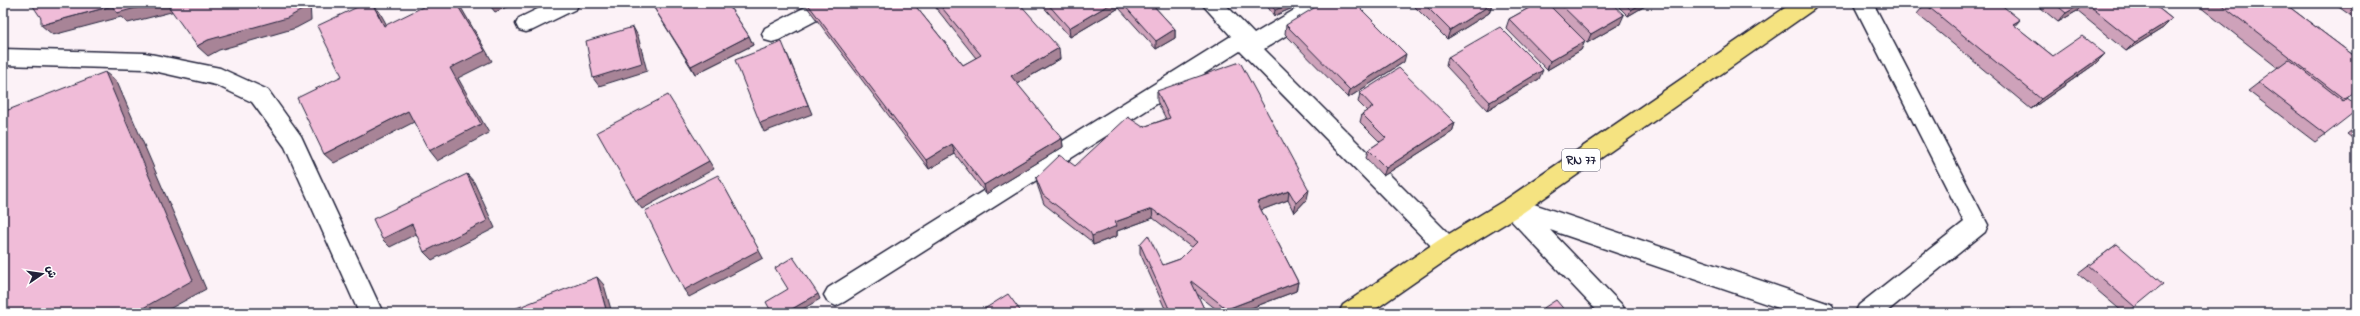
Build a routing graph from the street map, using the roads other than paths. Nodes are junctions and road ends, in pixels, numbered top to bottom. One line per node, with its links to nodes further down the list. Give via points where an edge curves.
1 (569, 3): 7 (street)
2 (831, 3): 8 (street)
3 (1211, 3): 9 (street)
4 (1322, 3): 9 (street)
5 (1807, 3): 11 (main road, RN 77)
6 (1863, 3): 18 (street, via 1977,225)
7 (526, 24)
8 (772, 34)
9 (1247, 43): 12 (street); 13 (street)
10 (3, 57): 14 (street, via 145,61 220,78 260,96 293,142)
11 (1514, 207): 12 (main road, RN 77); 16 (street); 17 (street)
12 (1447, 247): 15 (main road, RN 77)
13 (836, 295)
14 (371, 313)
15 (1352, 313)
16 (1614, 313)
17 (1824, 313)
18 (1867, 313)

